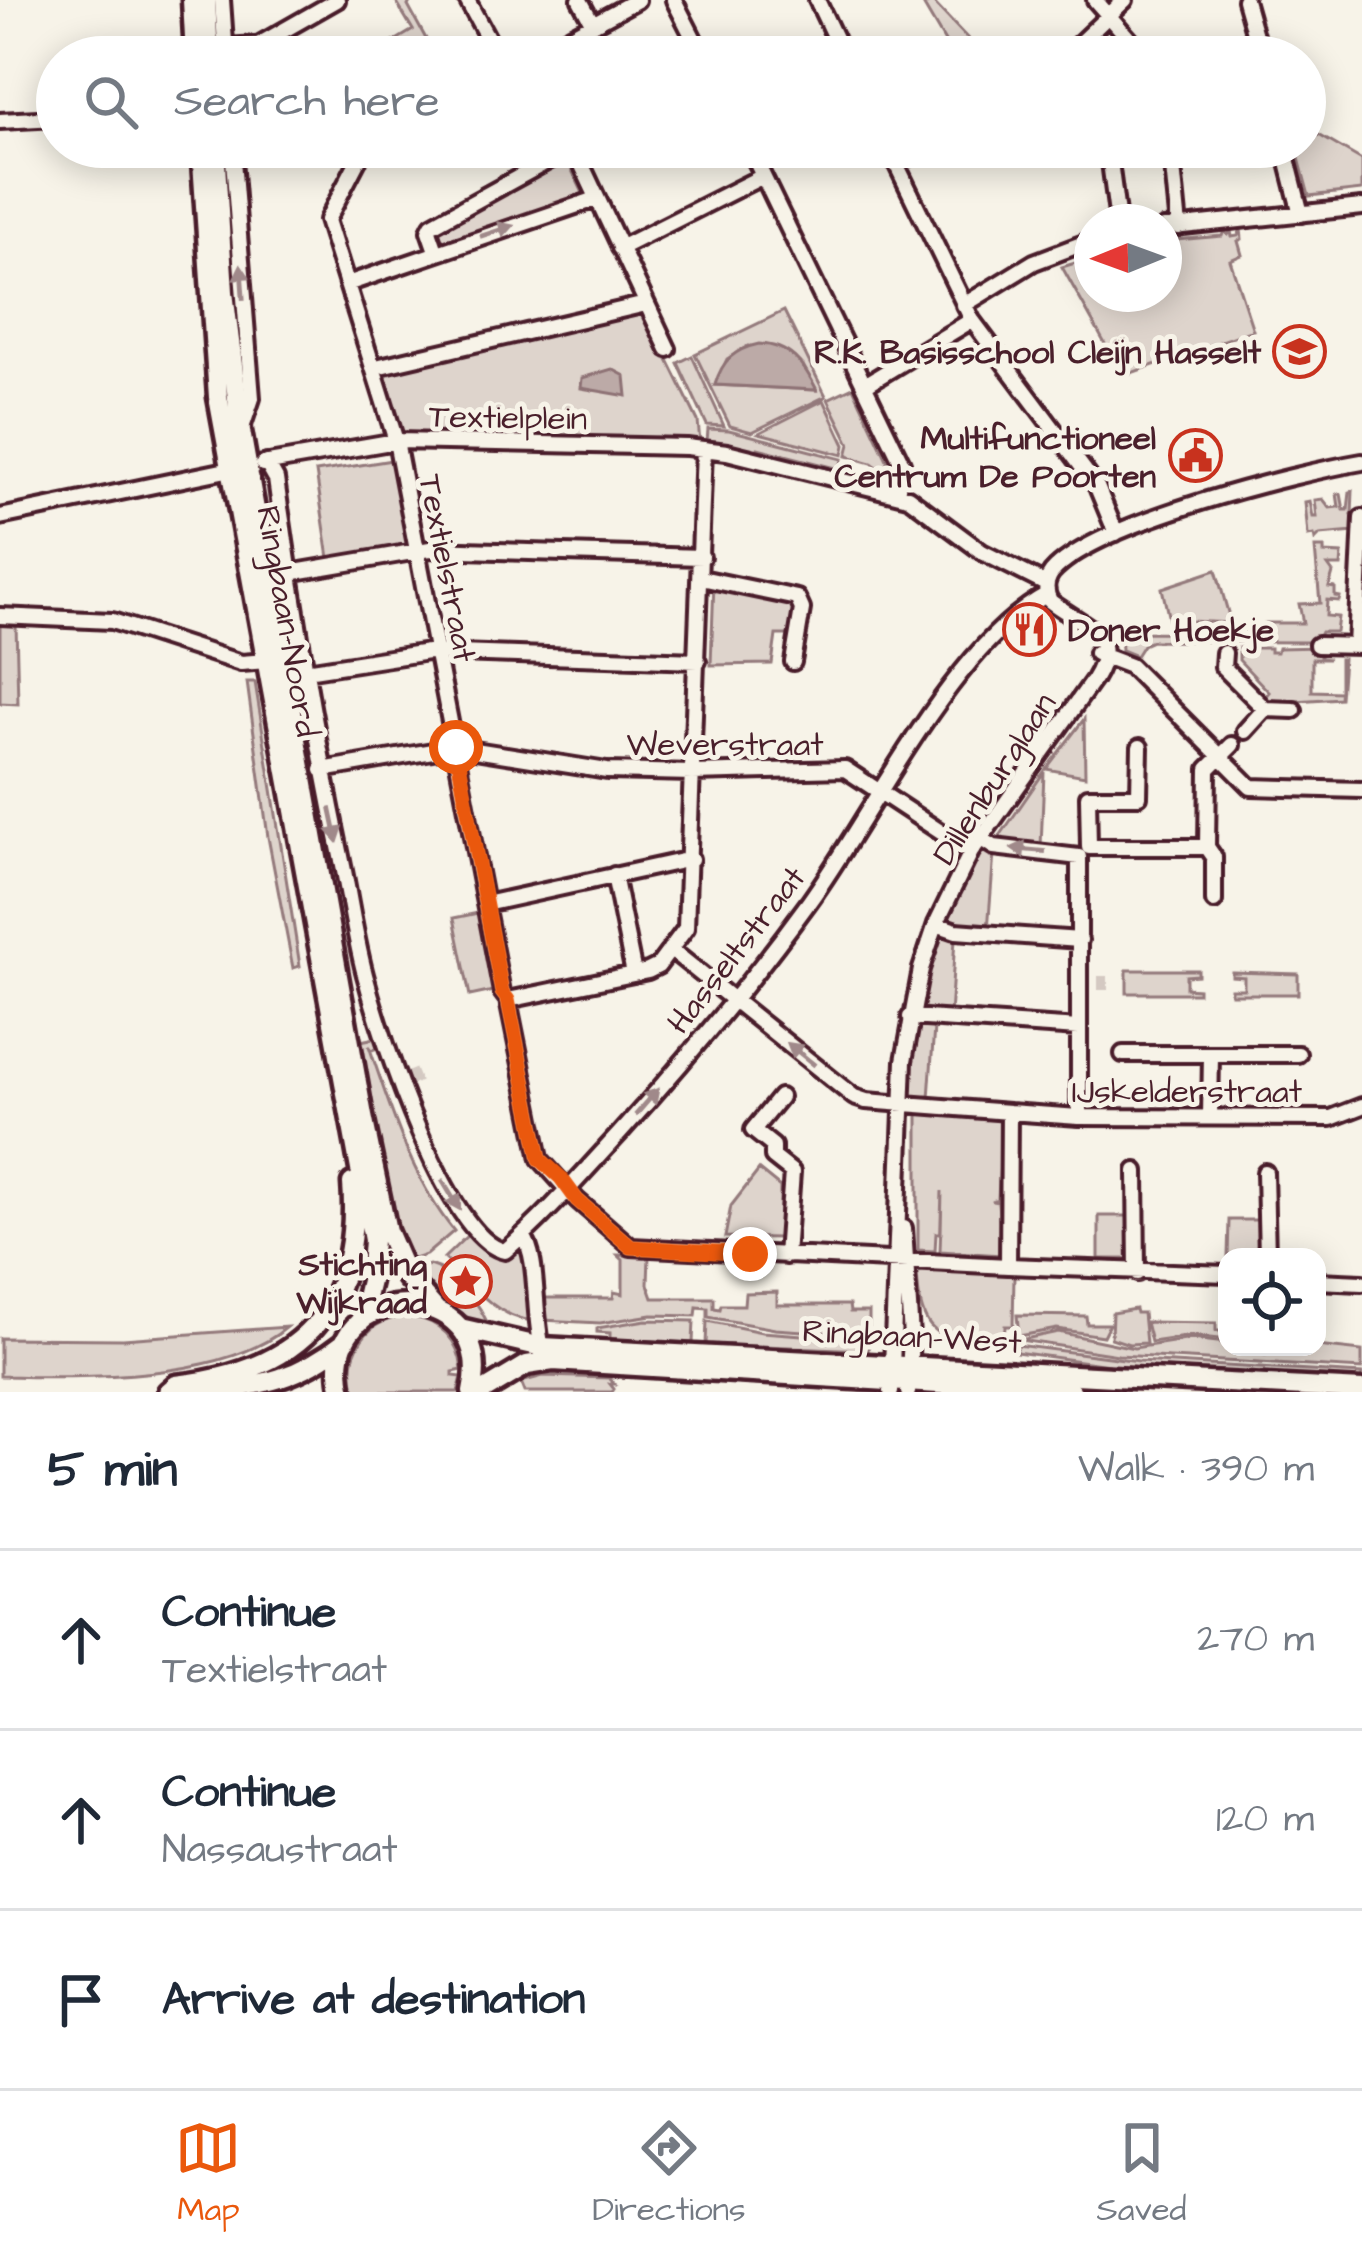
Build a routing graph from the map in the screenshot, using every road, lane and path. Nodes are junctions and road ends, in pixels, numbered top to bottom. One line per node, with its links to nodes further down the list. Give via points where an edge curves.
1 (192, 0): 15 (main road)
2 (206, 0): 16 (main road)
3 (223, 0): 17 (street)
4 (337, 0): 18 (street)
5 (467, 0): 19 (street)
6 (580, 0): 14 (street)
7 (637, 0): 14 (street)
8 (674, 0): 21 (street)
9 (817, 0): 22 (street)
10 (1095, 0): 13 (street)
11 (1126, 0): 13 (street)
12 (1245, 0): 25 (street)
13 (1110, 15): 23 (street); 24 (street)
14 (592, 24): 20 (street)
15 (195, 36)
16 (215, 36)
17 (221, 36)
18 (274, 36)
19 (487, 36)
20 (570, 36)
21 (692, 36)
22 (834, 36)
23 (1088, 36)
24 (1128, 36)
25 (1255, 36)
26 (36, 119): 27 (street)
27 (0, 121)
28 (202, 168): 59 (main road, Ringbaan-Noord, via 216,376)
29 (216, 168): 55 (main road, Ringbaan-Noord)
30 (234, 168): 55 (street, Ringbaan-Noord, one-way to 30, via 252,398)
31 (354, 168): 49 (street, via 327,220)
32 (535, 168): 48 (street, via 432,225)
33 (583, 168): 40 (street)
34 (759, 168): 39 (street)
35 (898, 168): 51 (street)
36 (1111, 168): 41 (street)
37 (1171, 168): 42 (street)
38 (1289, 168): 44 (street)
39 (763, 176): 47 (street); 54 (street)
40 (596, 199): 47 (street); 48 (street, one-way to 40)
41 (1116, 204)
42 (1171, 204)
43 (1362, 207): 44 (street)
44 (1301, 214): 45 (street)
45 (1182, 226)
46 (1074, 247): 51 (street, via 1034,262)
47 (620, 248): 50 (street)
48 (436, 251): 49 (street)
49 (347, 284): 53 (street)
50 (646, 304): 52 (street); 53 (street, Textielplein)
51 (968, 313): 54 (street); 63 (street, via 1097,487)
52 (668, 349)
53 (376, 367): 56 (street, Textielplein)
54 (865, 385): 60 (street, via 902,463)
55 (242, 431): 59 (main road, Ringbaan-Noord)
56 (395, 441): 57 (street, Textielplein); 59 (street); 64 (street, Textielstraat)
57 (704, 449): 60 (street, Textielplein); 65 (street)
58 (1362, 462): 63 (street, Hasseltstraat)
59 (249, 466): 61 (street); 66 (street, Ringbaan-Noord, via 276,479); 76 (main road, Ringbaan-Noord); 125 (main road, Ringbaan-Noord, via 378,1192 404,1270)
60 (897, 494): 68 (street, Textielplein)
61 (0, 517)
62 (1362, 518): 71 (street)
63 (1116, 533): 68 (street, Hasseltstraat, via 1055,568)
64 (418, 550): 65 (street); 66 (street); 72 (street, Textielstraat)
65 (701, 557): 67 (street)
66 (289, 573): 78 (street, Ringbaan-Noord)
67 (701, 578): 75 (street); 77 (street, via 797,598)
68 (1046, 589): 74 (street, Textielplein, via 1104,642); 88 (street, Hasseltstraat, via 988,644)
69 (0, 616): 76 (street, via 112,621 241,663)
70 (1317, 645): 71 (street)
71 (1359, 646)
72 (439, 652): 75 (street); 78 (street); 82 (street, Textielstraat)
73 (1224, 653): 79 (street, via 1223,667)
74 (1101, 654): 84 (street, via 1130,666); 89 (street, Dillenburglaan)
75 (698, 661): 86 (street)
76 (261, 662): 107 (main road, Ringbaan-Noord)
77 (794, 662)
78 (306, 671): 85 (street, Ringbaan-Noord)
79 (1265, 709): 80 (street); 81 (street)
80 (1294, 710)
81 (1245, 731)
82 (456, 747): 85 (street, Weverstraat); 86 (street, Weverstraat, via 607,771); 94 (street, Textielstraat)
83 (1140, 747): 90 (street, via 1139,796 1088,796 1088,848)
84 (1226, 750): 87 (street, via 1257,789); 90 (street, via 1208,769)
85 (322, 770): 116 (street, Ringbaan-Noord, one-way to 116, via 366,981 444,1187 497,1251)
86 (693, 773): 88 (street, Weverstraat, via 845,769); 91 (street)
87 (1362, 790)
88 (881, 792): 89 (street, Weverstraat); 100 (street, Hasseltstraat)
89 (975, 845): 95 (street, Dillenburglaan); 96 (street, Weverstraat, one-way to 89, via 1079,857)
90 (1207, 847): 93 (street)
91 (691, 859): 92 (street); 97 (street, via 689,919)
92 (614, 875): 94 (street); 98 (street)
93 (1214, 901)
94 (485, 904): 99 (street, Textielstraat)
95 (936, 924): 96 (street); 101 (street, Dillenburglaan)
96 (1080, 940): 102 (street)
97 (670, 949): 98 (street, via 658,965); 100 (street, IJskelderstraat)
98 (634, 974): 99 (street)
99 (508, 1000): 115 (street, Textielstraat, via 540,1159)
100 (734, 1000): 108 (street, IJskelderstraat, one-way to 100, via 854,1097); 115 (street, Hasseltstraat, one-way to 100)
101 (910, 1017): 102 (street); 108 (street, Dillenburglaan)
102 (1079, 1028): 111 (street)
103 (1123, 1054): 104 (street)
104 (1210, 1054): 105 (street); 112 (street)
105 (1298, 1054)
106 (780, 1097): 118 (street, via 753,1130 792,1172)
107 (347, 1102): 126 (main road, Ringbaan-Noord, via 374,1240); 132 (main road, Ringbaan-Noord, via 341,1113 352,1250 327,1312 277,1358)
108 (902, 1102): 110 (street, IJskelderstraat); 119 (street, Dillenburglaan)
109 (1362, 1106): 112 (street, IJskelderstraat, via 1331,1118)
110 (1009, 1112): 111 (street, IJskelderstraat); 120 (street)
111 (1079, 1117): 112 (street, IJskelderstraat)
112 (1210, 1117)
113 (1136, 1171): 121 (street)
114 (1265, 1172): 117 (street)
115 (568, 1188): 116 (street, Hasseltstraat); 118 (street, Textielstraat, via 631,1247)
116 (523, 1236): 129 (street, via 533,1249)
117 (1267, 1248)
118 (787, 1256): 119 (street, Textielstraat)
119 (901, 1261): 120 (street, Textielstraat); 130 (street, Dillenburglaan)
120 (1008, 1266): 121 (street, Textielstraat)
121 (1137, 1273): 122 (street, Textielstraat)
122 (1218, 1274)
123 (1326, 1281): 124 (street)
124 (1362, 1283)
125 (436, 1310): 126 (main road, via 400,1303); 127 (main road, Ringbaan-Noord)
126 (359, 1322): 128 (main road)
127 (460, 1328): 129 (main road, Ringbaan-West); 135 (main road, via 475,1361)
128 (345, 1342): 133 (main road, via 285,1378); 134 (main road)
129 (542, 1347): 130 (main road, Ringbaan-West)
130 (900, 1380): 131 (main road, Ringbaan-West); 136 (main road, Ringbaan-West, via 553,1361 526,1365); 137 (main road, Ringbaan-West)
131 (1362, 1390)
132 (168, 1392)
133 (202, 1392)
134 (341, 1392)
135 (472, 1392)
136 (482, 1392)
137 (1072, 1392)

